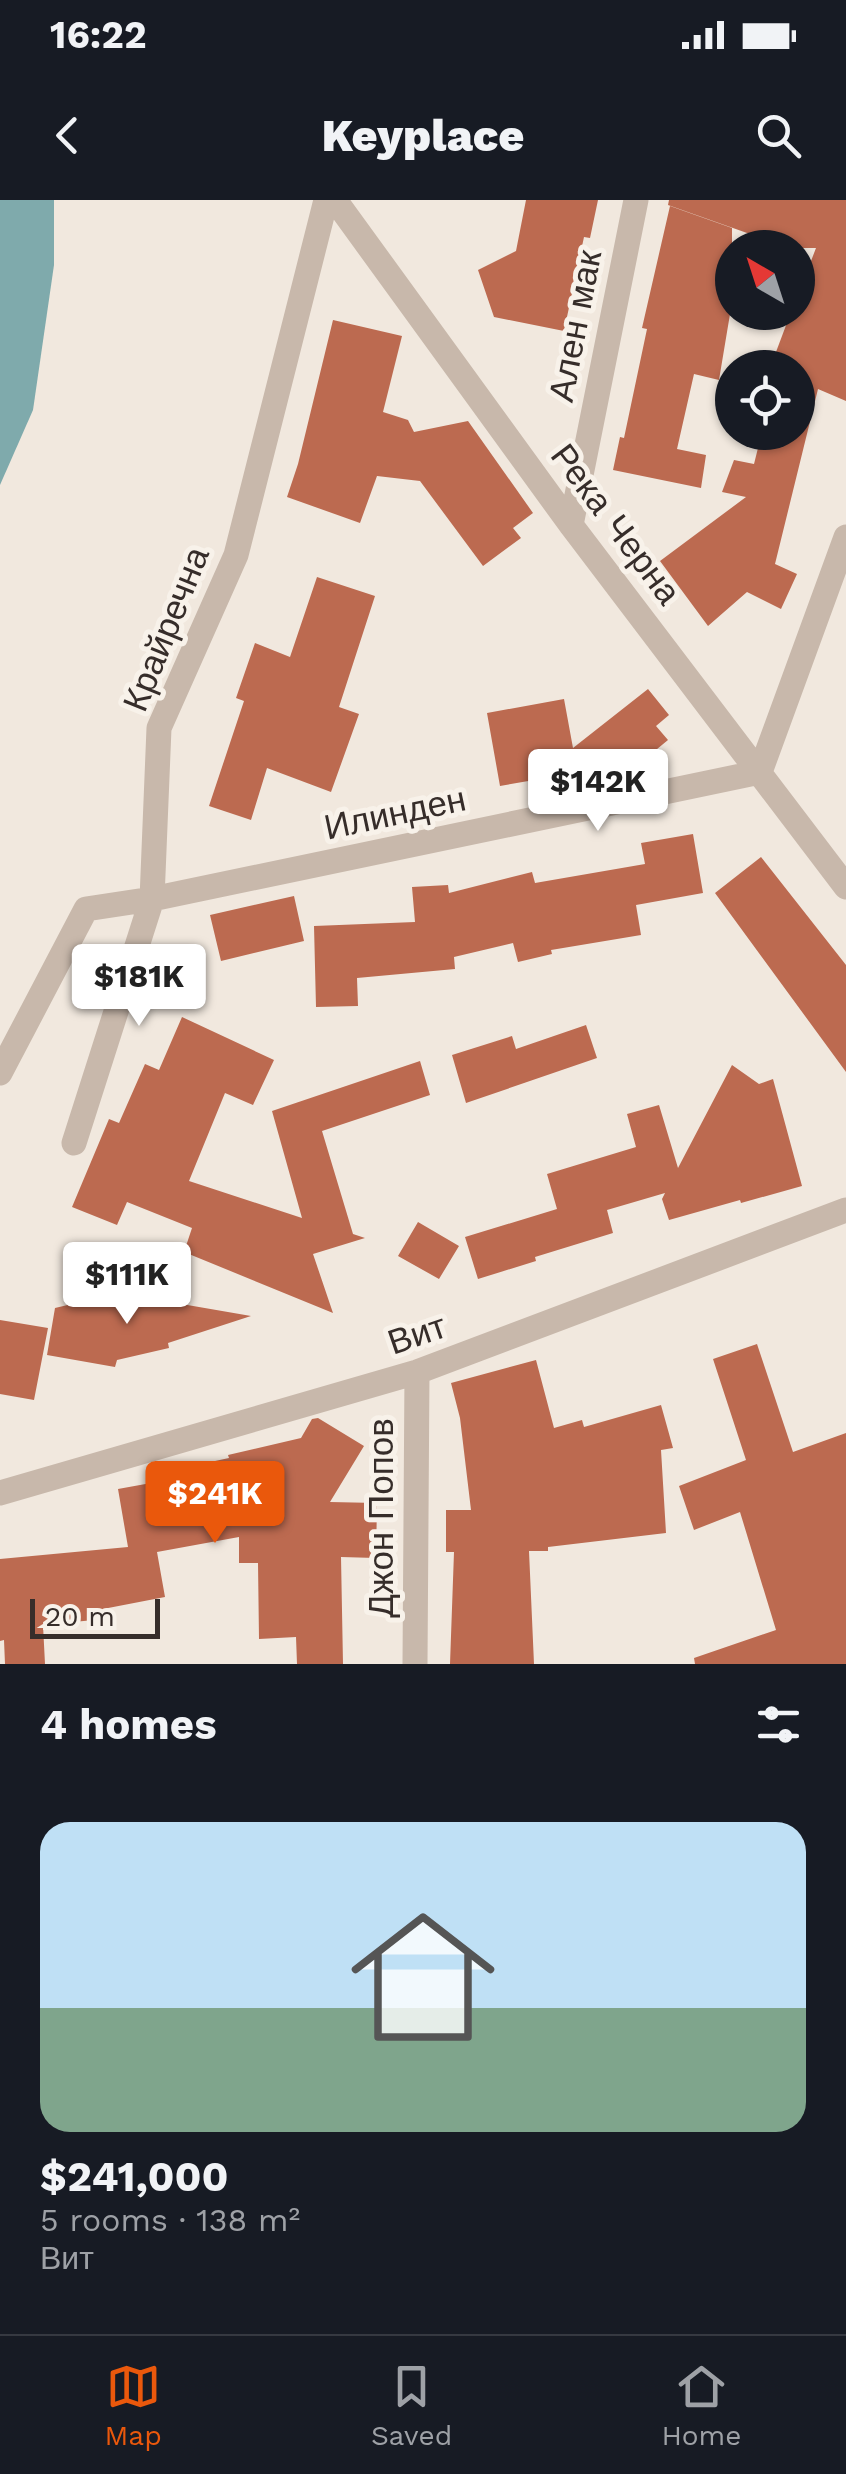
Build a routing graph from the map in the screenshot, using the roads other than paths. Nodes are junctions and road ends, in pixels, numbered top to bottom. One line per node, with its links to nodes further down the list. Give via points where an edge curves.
1 (326, 200): 8 (street, Крайречна, via 236,555 159,728)
2 (335, 200): 4 (street, Река Черна)
3 (636, 200): 4 (street, Ален мак)
4 (571, 525): 6 (street, Река Черна)
5 (846, 537): 6 (street)
6 (760, 772): 7 (street, Река Черна); 8 (street, Илинден)
7 (846, 887)
8 (152, 900): 9 (street, Илинден, via 86,910); 10 (street, Крайречна)
9 (0, 1073)
10 (74, 1142)
11 (846, 1210): 12 (street, Вит)
12 (417, 1372): 13 (street, Вит); 14 (street, Джон Попов)
13 (0, 1493)
14 (416, 1664)

